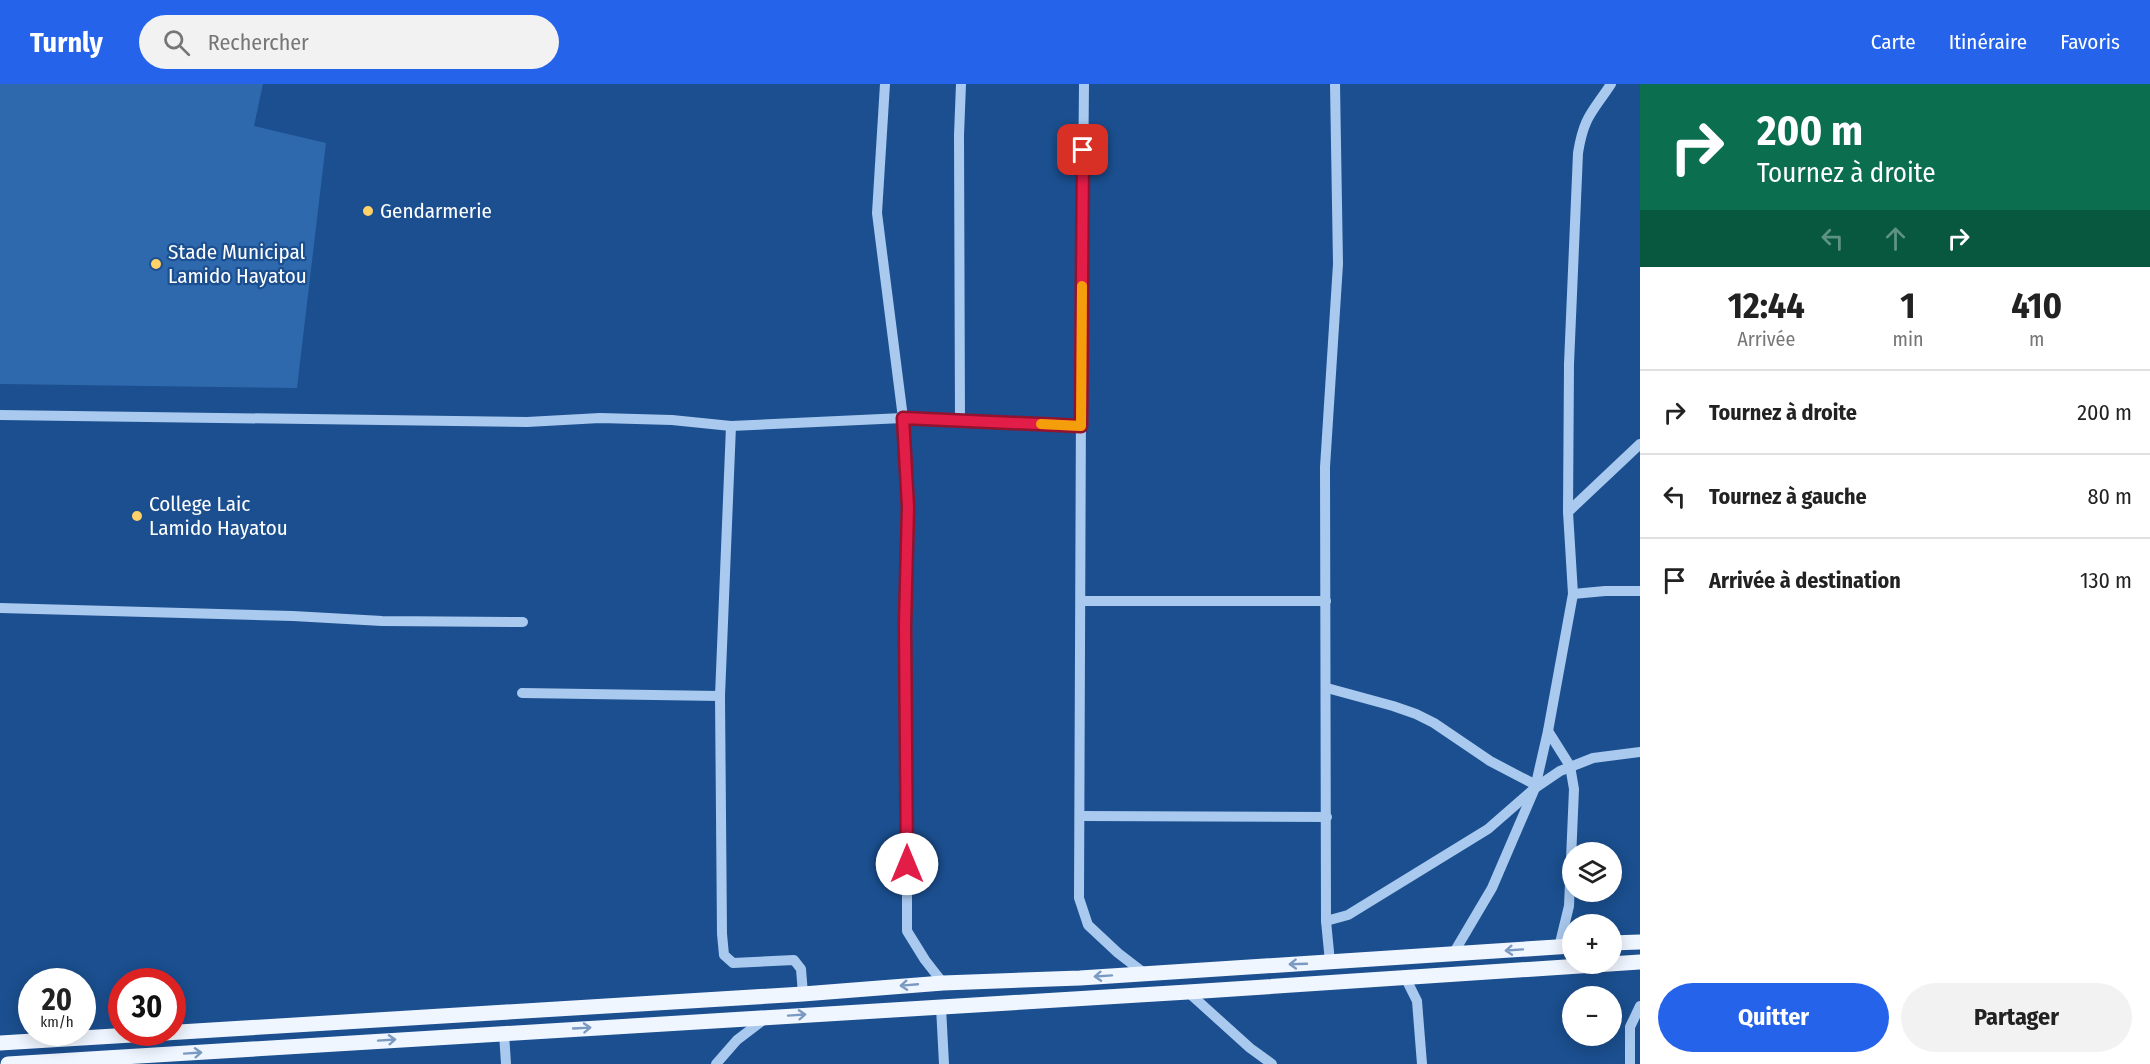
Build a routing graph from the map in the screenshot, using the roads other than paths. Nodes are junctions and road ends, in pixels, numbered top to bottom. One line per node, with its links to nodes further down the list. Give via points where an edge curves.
1 (885, 84): 7 (street, via 877,213)
2 (961, 84): 8 (street)
3 (1084, 84): 10 (street)
4 (1335, 84): 16 (street, via 1338,264 1325,467)
5 (1611, 84): 12 (street, via 1587,117 1578,153 1569,364)
6 (0, 415): 9 (street, via 527,422 600,418)
7 (903, 418): 8 (street); 9 (street); 38 (street, via 908,507 907,931)
8 (960, 421): 10 (street)
9 (731, 426): 21 (street)
10 (1081, 426): 15 (street)
11 (1640, 444): 12 (street)
12 (1568, 512): 14 (street)
13 (1640, 591): 14 (street)
14 (1573, 594): 22 (street)
15 (1081, 601): 16 (street); 26 (street)
16 (1326, 602): 19 (street)
17 (0, 608): 18 (street)
18 (523, 622)
19 (1327, 688): 25 (street, via 1416,714); 27 (street)
20 (522, 693): 21 (street)
21 (720, 696): 40 (street, via 724,955 733,963 794,960 801,969)
22 (1548, 731): 24 (street); 25 (street)
23 (1640, 752): 24 (street, via 1593,758)
24 (1570, 766): 25 (street); 28 (street, via 1574,789)
25 (1535, 787): 29 (street, via 1488,829 1348,915); 33 (street, via 1492,888)
26 (1081, 816): 27 (street); 36 (street, via 1079,898 1088,925)
27 (1327, 817): 29 (street)
28 (1568, 914)
29 (1326, 921): 34 (street)
30 (1640, 942): 31 (main road)
31 (1622, 943)
32 (1562, 946): 33 (main road, one-way to 33)
33 (1453, 954): 34 (main road)
34 (1330, 962): 36 (main road, one-way to 36)
35 (1640, 962): 37 (main road)
36 (1144, 973): 38 (main road, one-way to 38)
37 (1405, 977): 39 (main road); 51 (street, via 1417,1001)
38 (943, 983): 40 (main road, one-way to 40)
39 (1188, 992): 42 (main road); 50 (street)
40 (803, 994): 45 (main road)
41 (1640, 1006): 52 (street, via 1630,1027)
42 (941, 1007): 43 (main road, one-way to 42); 49 (street)
43 (767, 1017): 44 (main road, one-way to 43); 48 (street, via 737,1040)
44 (504, 1033): 46 (main road, one-way to 44); 47 (street)
45 (0, 1043)
46 (8, 1064)
47 (506, 1064)
48 (716, 1064)
49 (944, 1064)
50 (1272, 1064)
51 (1422, 1064)
52 (1630, 1064)

